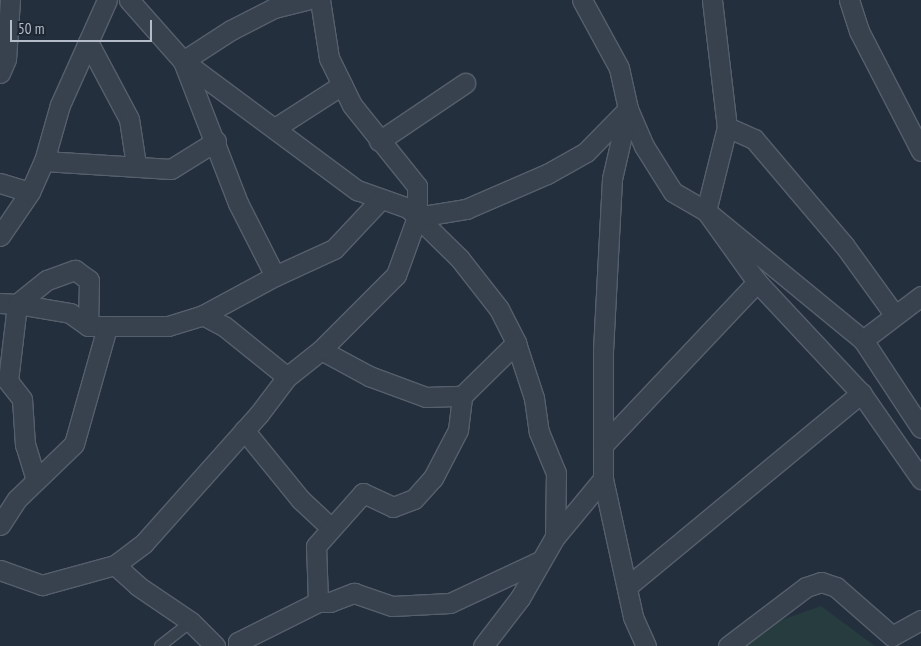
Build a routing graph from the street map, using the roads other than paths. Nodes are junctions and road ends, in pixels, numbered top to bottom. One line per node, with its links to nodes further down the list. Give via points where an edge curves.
1 (10, 0): 11 (street)
2 (107, 0): 9 (street)
3 (129, 0): 10 (street)
4 (307, 0): 10 (street, via 274,8 231,30)
5 (320, 0): 13 (street, via 329,58)
6 (582, 0): 14 (street, via 619,68)
7 (712, 0): 15 (street)
8 (848, 0): 19 (street, via 880,73)
9 (88, 42): 20 (street, via 60,105); 21 (street, via 129,119)
10 (183, 61): 16 (street); 17 (street)
11 (2, 64)
12 (465, 83): 18 (street)
13 (342, 85): 16 (street); 18 (street, via 352,105)
14 (628, 109): 25 (street, via 644,146 674,192); 26 (street, via 586,152 548,174 466,209); 43 (street, via 612,179 603,351)
15 (727, 127): 25 (street); 32 (street, via 754,139 844,245)
16 (275, 128): 24 (street, via 357,190)
17 (216, 141): 21 (street, via 171,169); 28 (street, via 238,203)
18 (379, 141): 26 (street, via 417,186)
19 (921, 151)
20 (44, 161): 21 (street); 23 (street)
21 (136, 165)
22 (0, 183): 23 (street)
23 (30, 192): 27 (street)
24 (382, 199): 26 (street, via 408,208); 28 (street, via 334,249)
25 (706, 211): 29 (street); 35 (street)
26 (417, 217): 36 (street, via 460,259 499,309); 37 (street, via 396,275)
27 (0, 236)
28 (275, 276): 33 (street)
29 (758, 282): 39 (street); 43 (street)
30 (921, 296): 32 (street)
31 (8, 303): 34 (street, via 70,313); 34 (street, via 48,280 76,270 89,280); 46 (street, via 8,381 22,399 25,445)
32 (894, 314): 35 (street)
33 (203, 315): 34 (street, via 168,326); 38 (street, via 232,332)
34 (98, 327): 46 (street, via 74,444)
35 (863, 340): 41 (street)
36 (516, 343): 40 (street); 49 (street, via 534,398 539,432 556,473)
37 (321, 350): 38 (street); 40 (street, via 369,376 426,396)
38 (286, 377): 42 (street)
39 (861, 393): 45 (street); 53 (street)
40 (462, 396): 48 (street, via 458,430 433,478 414,499 393,507 363,493)
41 (921, 428)
42 (244, 430): 48 (street, via 300,499); 51 (street, via 144,543)
43 (604, 444): 44 (street)
44 (603, 479): 49 (street); 53 (street)
45 (921, 479)
46 (36, 480): 47 (street, via 17,499)
47 (0, 525)
48 (330, 527): 54 (street, via 316,546)
49 (555, 537): 50 (street)
50 (540, 561): 54 (street, via 450,603 392,606 354,593); 60 (street, via 520,598)
51 (115, 566): 52 (street, via 42,585); 56 (street)
52 (0, 570)
53 (628, 586): 61 (street, via 633,617)
54 (318, 602): 59 (street, via 238,642)
55 (921, 620): 62 (street, via 892,636 836,587 821,582 806,587)
56 (191, 622): 57 (lane); 58 (street)
57 (160, 646)
58 (215, 646)
59 (238, 646)
60 (483, 646)
61 (646, 646)
62 (728, 646)

